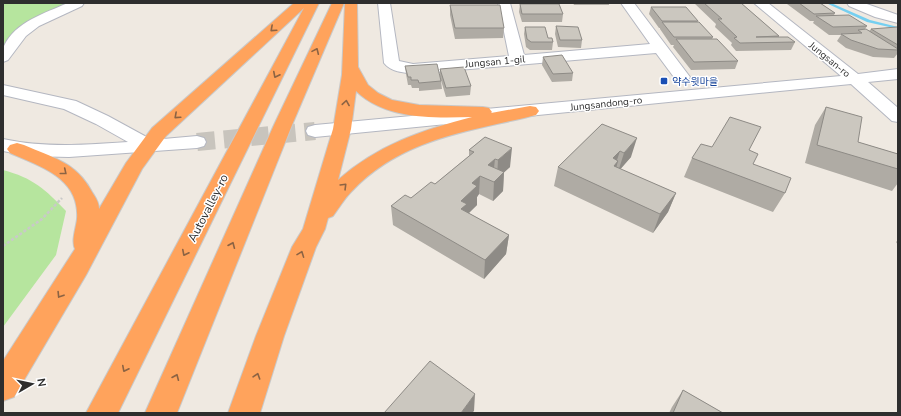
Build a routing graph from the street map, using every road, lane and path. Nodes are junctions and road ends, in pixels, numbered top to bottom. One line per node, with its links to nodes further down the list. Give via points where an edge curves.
1 (78, 3): 13 (street, via 34,23 21,32)
2 (302, 3): 25 (highway, one-way to 25, via 159,132)
3 (313, 3): 32 (highway, Autovalley-ro, one-way to 32)
4 (338, 3): 33 (highway, one-way to 4, via 283,125)
5 (351, 3): 15 (highway)
6 (384, 3): 14 (street, Jungsan 1-gil, via 392,63 399,67 413,69)
7 (504, 3): 14 (street)
8 (627, 3): 12 (street)
9 (760, 3): 18 (street, Jungsan-ro)
10 (858, 3): 11 (street, via 880,14)
11 (898, 19)
12 (660, 48): 14 (street, Jungsan 1-gil); 17 (street)
13 (3, 56)
14 (517, 59)
15 (350, 67): 20 (highway, via 363,88 385,103 434,111); 22 (highway, one-way to 15)
16 (898, 74): 18 (street, Jungsandong-ro)
17 (682, 77)
18 (855, 79): 20 (street, Jungsandong-ro); 21 (street, Jungsan-ro)
19 (3, 90): 25 (street, via 70,105)
20 (522, 112): 22 (street, Jungsandong-ro); 28 (highway, one-way to 20, via 344,185 374,162 404,146 446,129)
21 (898, 117)
22 (342, 129): 23 (street, Jungsandong-ro); 28 (highway)
23 (315, 131)
24 (197, 142): 25 (street)
25 (149, 146): 26 (street, via 52,152); 30 (highway, via 133,168)
26 (10, 147): 30 (highway, one-way to 30, via 64,170 78,185 88,204 88,219 86,242)
27 (63, 196): 29 (path, via 56,208 39,223)
28 (314, 229): 34 (highway, one-way to 28, via 270,336 304,247)
29 (3, 246)
30 (77, 268): 31 (highway, one-way to 31)
31 (3, 387)
32 (102, 413)
33 (161, 413)
34 (244, 413)

